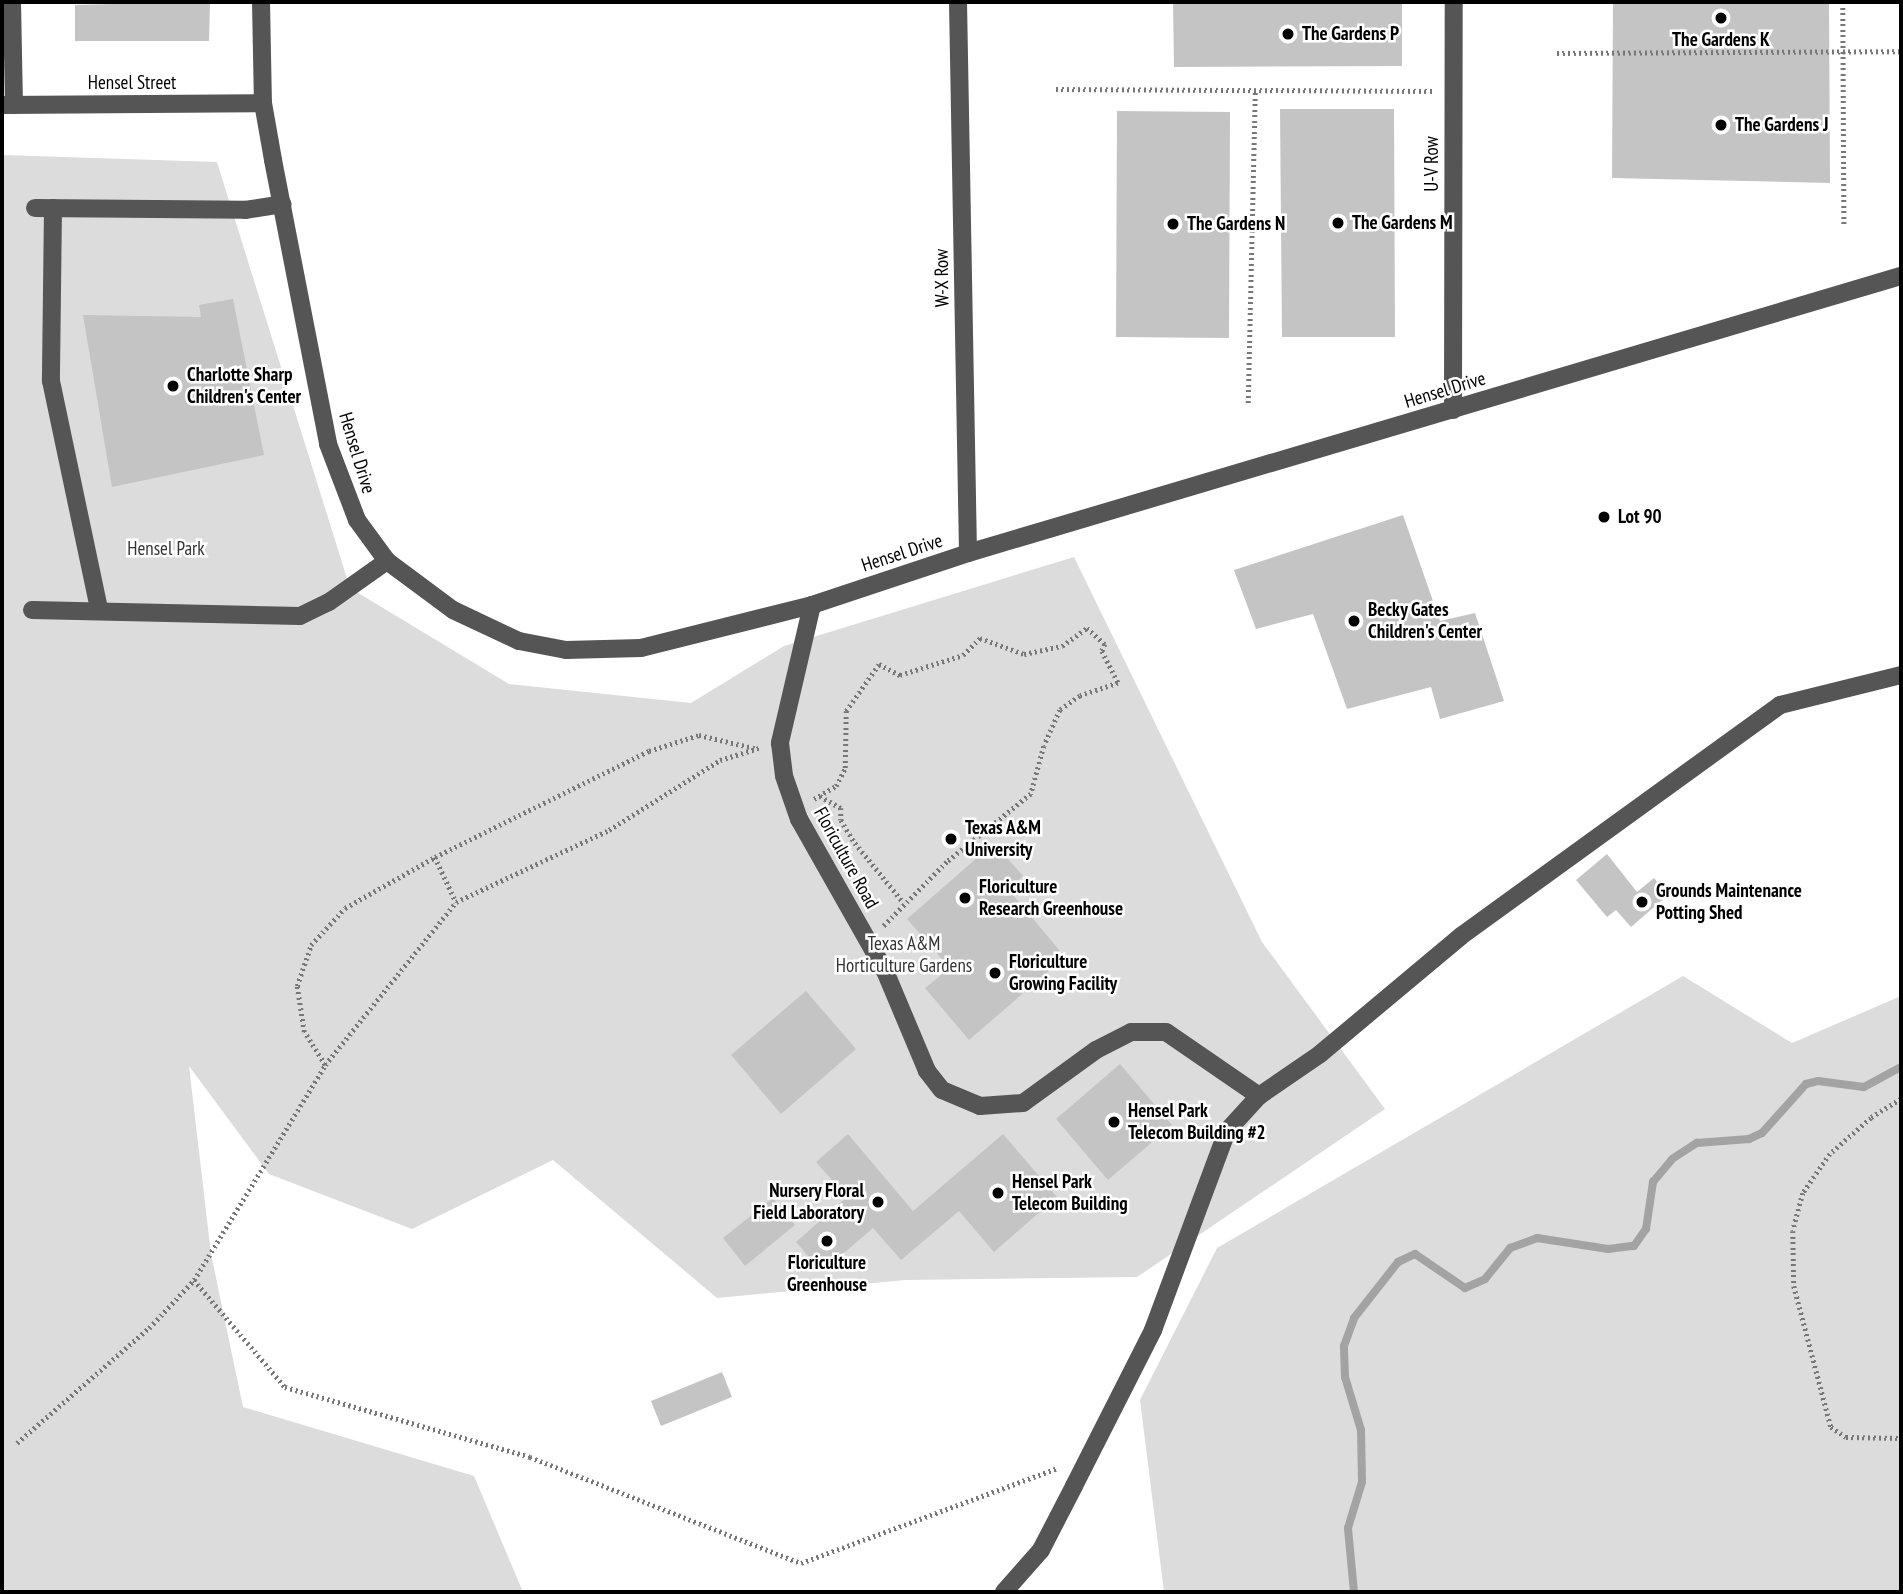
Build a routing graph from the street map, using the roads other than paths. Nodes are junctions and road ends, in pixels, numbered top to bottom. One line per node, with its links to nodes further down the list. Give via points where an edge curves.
1 (12, 2): 6 (street)
2 (261, 2): 5 (street, Hensel Drive)
3 (958, 2): 12 (street, W-X Row)
4 (1454, 2): 11 (street, U-V Row)
5 (263, 103): 6 (street, Hensel Street); 7 (street, Hensel Drive)
6 (8, 105)
7 (282, 204): 9 (street, via 245,210); 13 (street, Hensel Drive, via 328,444 357,520)
8 (35, 208): 9 (street)
9 (53, 208): 15 (street, via 51,381)
10 (1901, 276): 11 (street, Hensel Drive)
11 (1452, 410): 12 (street, Hensel Drive)
12 (968, 553): 14 (street, Hensel Drive)
13 (387, 561): 14 (street, Hensel Drive, via 488,630 566,650 642,648); 15 (street, via 329,602 300,616)
14 (812, 605): 18 (street, Floriculture Road, via 780,743 784,776 796,809 870,945 928,1071 942,1090 961,1101 999,1108 1023,1103 1096,1050 1131,1032 1166,1032)
15 (99, 608): 16 (street)
16 (32, 610)
17 (1901, 675): 18 (street, via 1780,705 1461,936 1321,1054)
18 (1259, 1096): 19 (street, via 1227,1131 1153,1330 1041,1550)
19 (1004, 1592)

